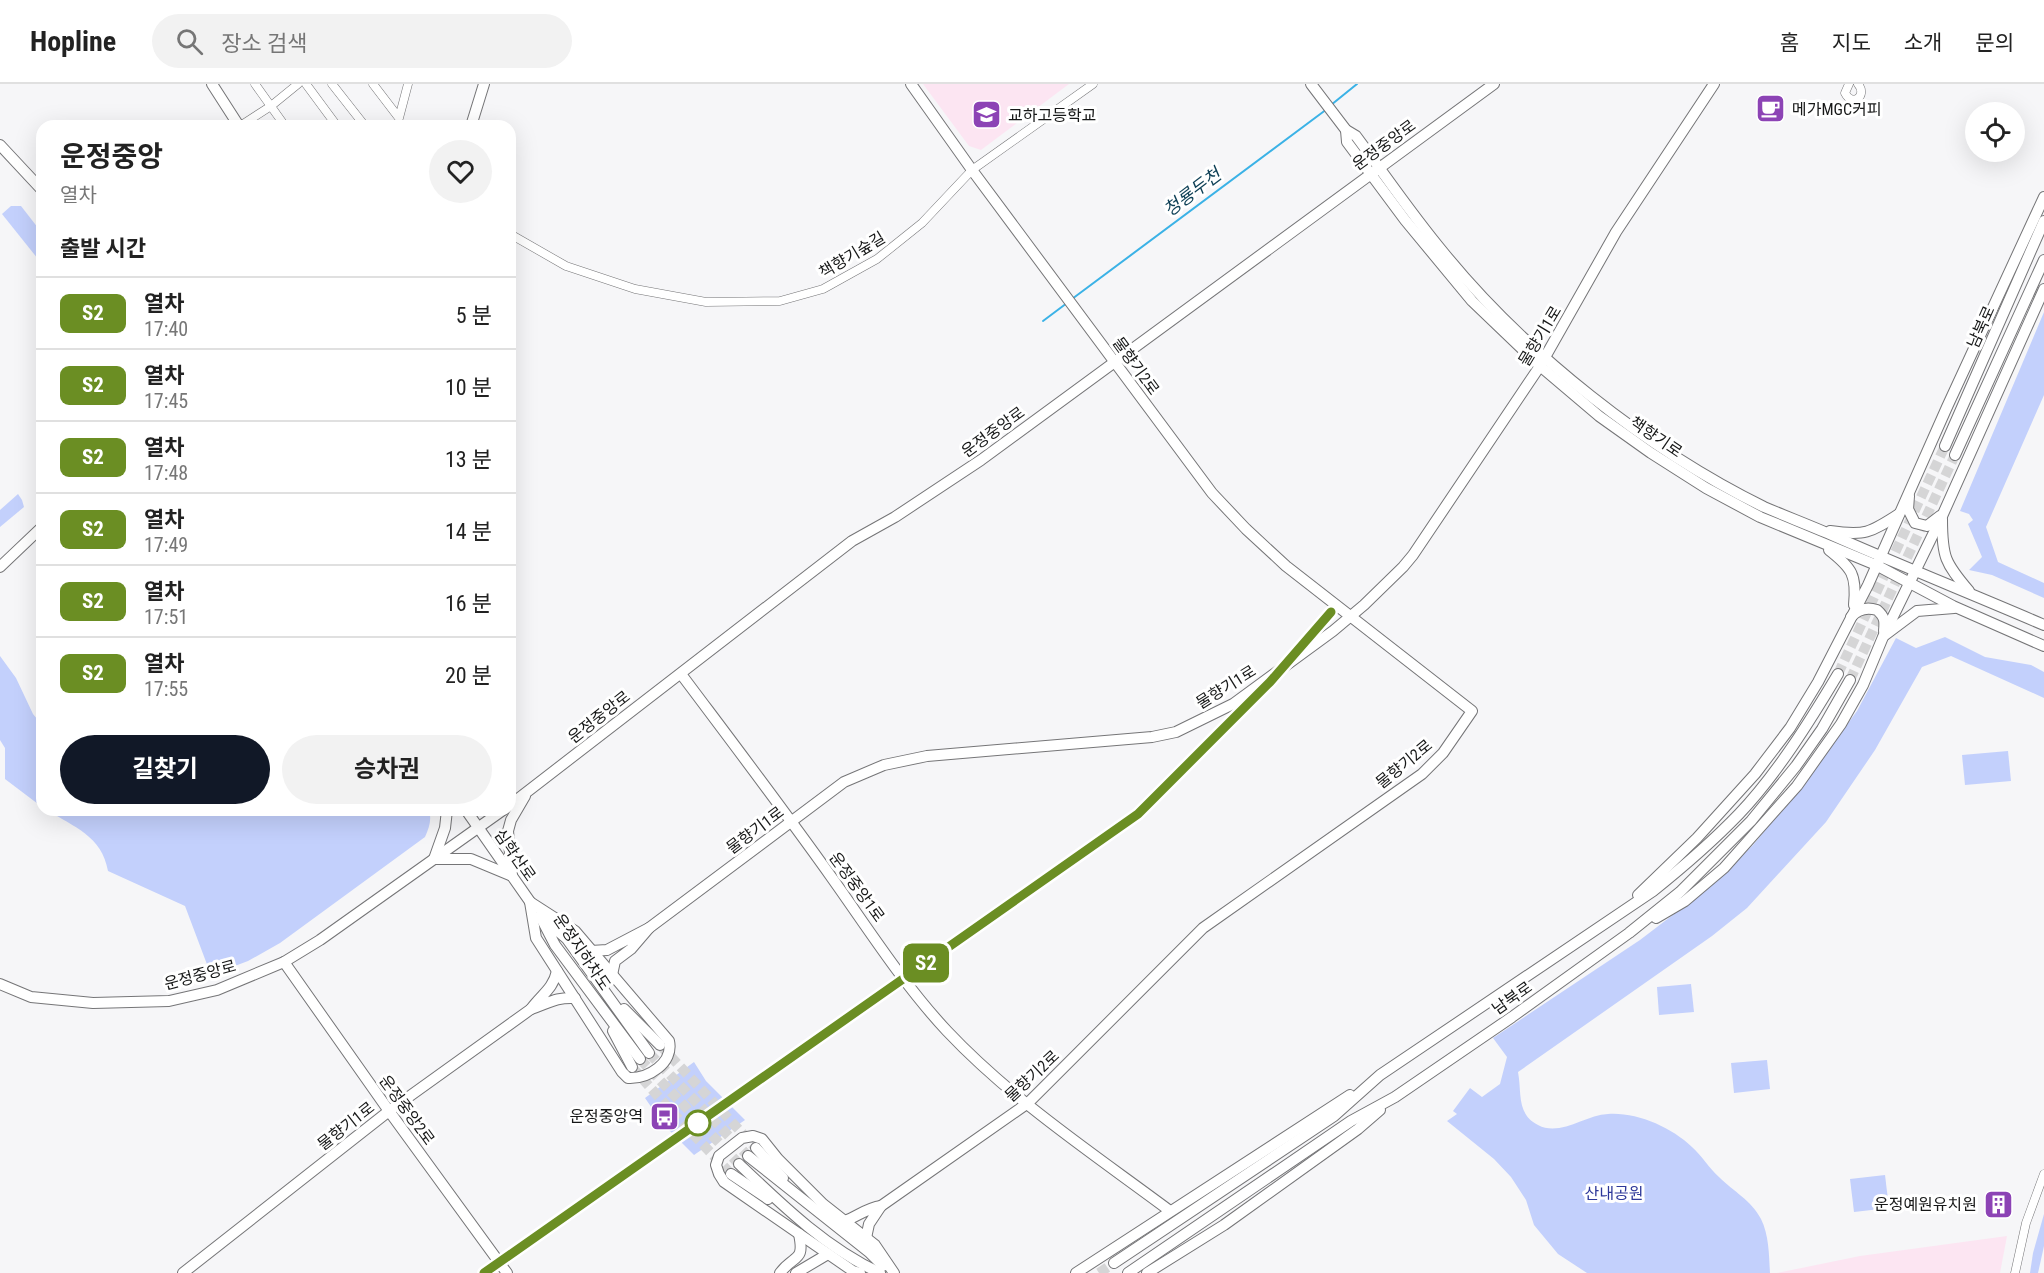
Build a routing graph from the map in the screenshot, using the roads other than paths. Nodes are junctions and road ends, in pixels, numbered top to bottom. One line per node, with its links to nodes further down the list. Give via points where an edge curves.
1 (212, 84): 17 (street)
2 (255, 84): 16 (street)
3 (298, 84): 16 (street)
4 (306, 84): 20 (street)
5 (332, 84): 21 (street)
6 (373, 84): 7 (street, via 399,118)
7 (408, 84)
8 (484, 84): 22 (street)
9 (911, 84): 24 (street)
10 (1093, 84): 24 (street, 책향기숲길)
11 (1311, 84): 25 (street, 책향기로, via 1346,130 1347,142)
12 (1494, 84): 25 (street, 운정중앙로)
13 (1714, 84): 33 (street, 물향기1로, via 1616,232)
14 (1858, 84): 15 (street, via 1862,92 1855,100 1846,95)
15 (1846, 85)
16 (271, 106): 18 (street); 19 (street)
17 (236, 120)
18 (249, 120)
19 (281, 120)
20 (333, 120)
21 (359, 120)
22 (473, 120)
23 (0, 145): 26 (street)
24 (972, 170): 29 (street, 책향기숲길, via 922,223 877,259 823,289 780,301 706,302 635,289 566,266); 32 (street, 물향기2로)
25 (1375, 170): 32 (street, 운정중앙로); 33 (street, 책향기로, via 1431,253 1472,301)
26 (36, 184)
27 (2044, 197): 36 (street)
28 (2043, 222): 34 (street, 남북로)
29 (516, 237)
30 (2044, 260): 35 (street, 남북로)
31 (2044, 289): 38 (street)
32 (1114, 362): 48 (street, 물향기2로, via 1212,493 1286,566); 53 (street, 운정중앙로, via 981,460 896,517 852,541)
33 (1543, 362): 40 (street, 책향기로, via 1599,416 1706,488 1760,517); 48 (street, 물향기1로, via 1413,555)
34 (1945, 446)
35 (1955, 455)
36 (1909, 492): 37 (street); 38 (street, via 1908,509 1915,523 1927,526)
37 (1899, 514): 40 (street, via 1866,533); 41 (street)
38 (1943, 514): 43 (street); 45 (street, via 1945,558)
39 (36, 533): 42 (street)
40 (1817, 535): 41 (street, 책향기로); 46 (street, via 1851,572 1856,583)
41 (1878, 561): 43 (street, 책향기로); 44 (street, 책향기로); 46 (street)
42 (0, 567)
43 (1915, 571): 44 (street); 45 (street, 책향기로)
44 (1910, 582): 47 (street, 책향기로); 51 (street)
45 (1971, 594): 50 (street, 책향기로)
46 (1854, 608): 49 (street)
47 (1955, 608): 51 (street, via 1917,611); 52 (street, 책향기로)
48 (1351, 616): 64 (street, 물향기1로, via 1233,704 1176,732 901,760 844,782); 86 (street, 물향기2로, via 1472,711 1443,753 1422,774 1203,928)
49 (1848, 621): 51 (street, via 1864,609 1877,610 1885,621); 69 (street, via 1818,682 1755,774 1697,838)
50 (2044, 625)
51 (1883, 637): 72 (street, via 1841,724 1797,786 1724,868 1685,901)
52 (2044, 646)
53 (681, 674): 56 (street, 운정중앙로); 64 (street, 운정중앙1로)
54 (1838, 674): 69 (street, 남북로, via 1810,721 1741,812 1695,857)
55 (1850, 680): 72 (street, 남북로, via 1822,729 1751,821 1680,892)
56 (526, 793): 57 (street); 58 (street, 운정중앙로); 59 (street)
57 (516, 794)
58 (516, 800)
59 (516, 812)
60 (447, 816): 66 (street)
61 (470, 816): 65 (street, 심학산로)
62 (494, 816): 65 (street, 운정중앙로)
63 (514, 816): 67 (street, via 508,831)
64 (791, 821): 71 (street, 물향기1로); 86 (street, 운정중앙1로, via 915,994 975,1059)
65 (478, 828): 66 (street, 운정중앙로); 67 (street, 심학산로)
66 (434, 859): 67 (street, via 471,859); 74 (street, 운정중앙로)
67 (512, 876): 68 (street, 심학산로)
68 (530, 902): 70 (street, 심학산로); 73 (street, via 575,931); 75 (street, via 536,938)
69 (1618, 915): 84 (street, 남북로)
70 (540, 916): 78 (street, 운정지하차도, via 567,939); 80 (street, 운정지하차도, via 555,945)
71 (649, 928): 73 (street, via 607,950); 76 (street, via 615,961)
72 (1629, 933): 85 (street, 남북로)
73 (591, 951): 76 (street)
74 (284, 962): 77 (street, 운정중앙로, via 217,990 169,1001 93,1003 31,997); 87 (street, 운정중앙2로)
75 (557, 971): 79 (street); 81 (street, via 551,988)
76 (612, 975): 79 (street, via 669,1041 665,1062 644,1077 628,1078 622,1072)
77 (0, 984)
78 (602, 987): 80 (street, 운정지하차도, via 645,1056); 82 (street)
79 (574, 998): 81 (street, via 556,998)
80 (599, 1004): 83 (street)
81 (531, 1009): 87 (street, 물향기1로)
82 (660, 1045)
83 (632, 1067)
84 (1380, 1075): 92 (street); 99 (street, 남북로, via 1334,1116)
85 (1395, 1097): 97 (street, via 1358,1129); 108 (street, 남북로, via 1351,1121)
86 (1028, 1103): 91 (street, 물향기2로); 92 (street, 운정중앙1로)
87 (389, 1111): 100 (street, 물향기1로); 101 (street, 운정중앙2로)
88 (731, 1174): 93 (street)
89 (2044, 1174): 90 (street)
90 (2041, 1192): 111 (street, via 2021,1242)
91 (881, 1206): 94 (street, 물향기2로, via 870,1207); 96 (street, via 869,1224)
92 (1170, 1211): 107 (street)
93 (793, 1215): 105 (street, via 859,1263); 106 (street, via 748,1156)
94 (845, 1221): 95 (street, via 800,1182 762,1139 742,1138 719,1156 716,1165 724,1182); 96 (street)
95 (799, 1234): 98 (street); 102 (street, via 800,1253)
96 (866, 1238): 106 (street, via 875,1245)
97 (1189, 1246): 109 (street); 110 (street)
98 (828, 1254): 103 (street); 104 (street)
99 (1114, 1263)
100 (183, 1273)
101 (507, 1273)
102 (780, 1273)
103 (796, 1273)
104 (860, 1273)
105 (880, 1273)
106 (892, 1273)
107 (1078, 1273)
108 (1128, 1273)
109 (1147, 1273)
110 (1158, 1273)
111 (2015, 1273)

